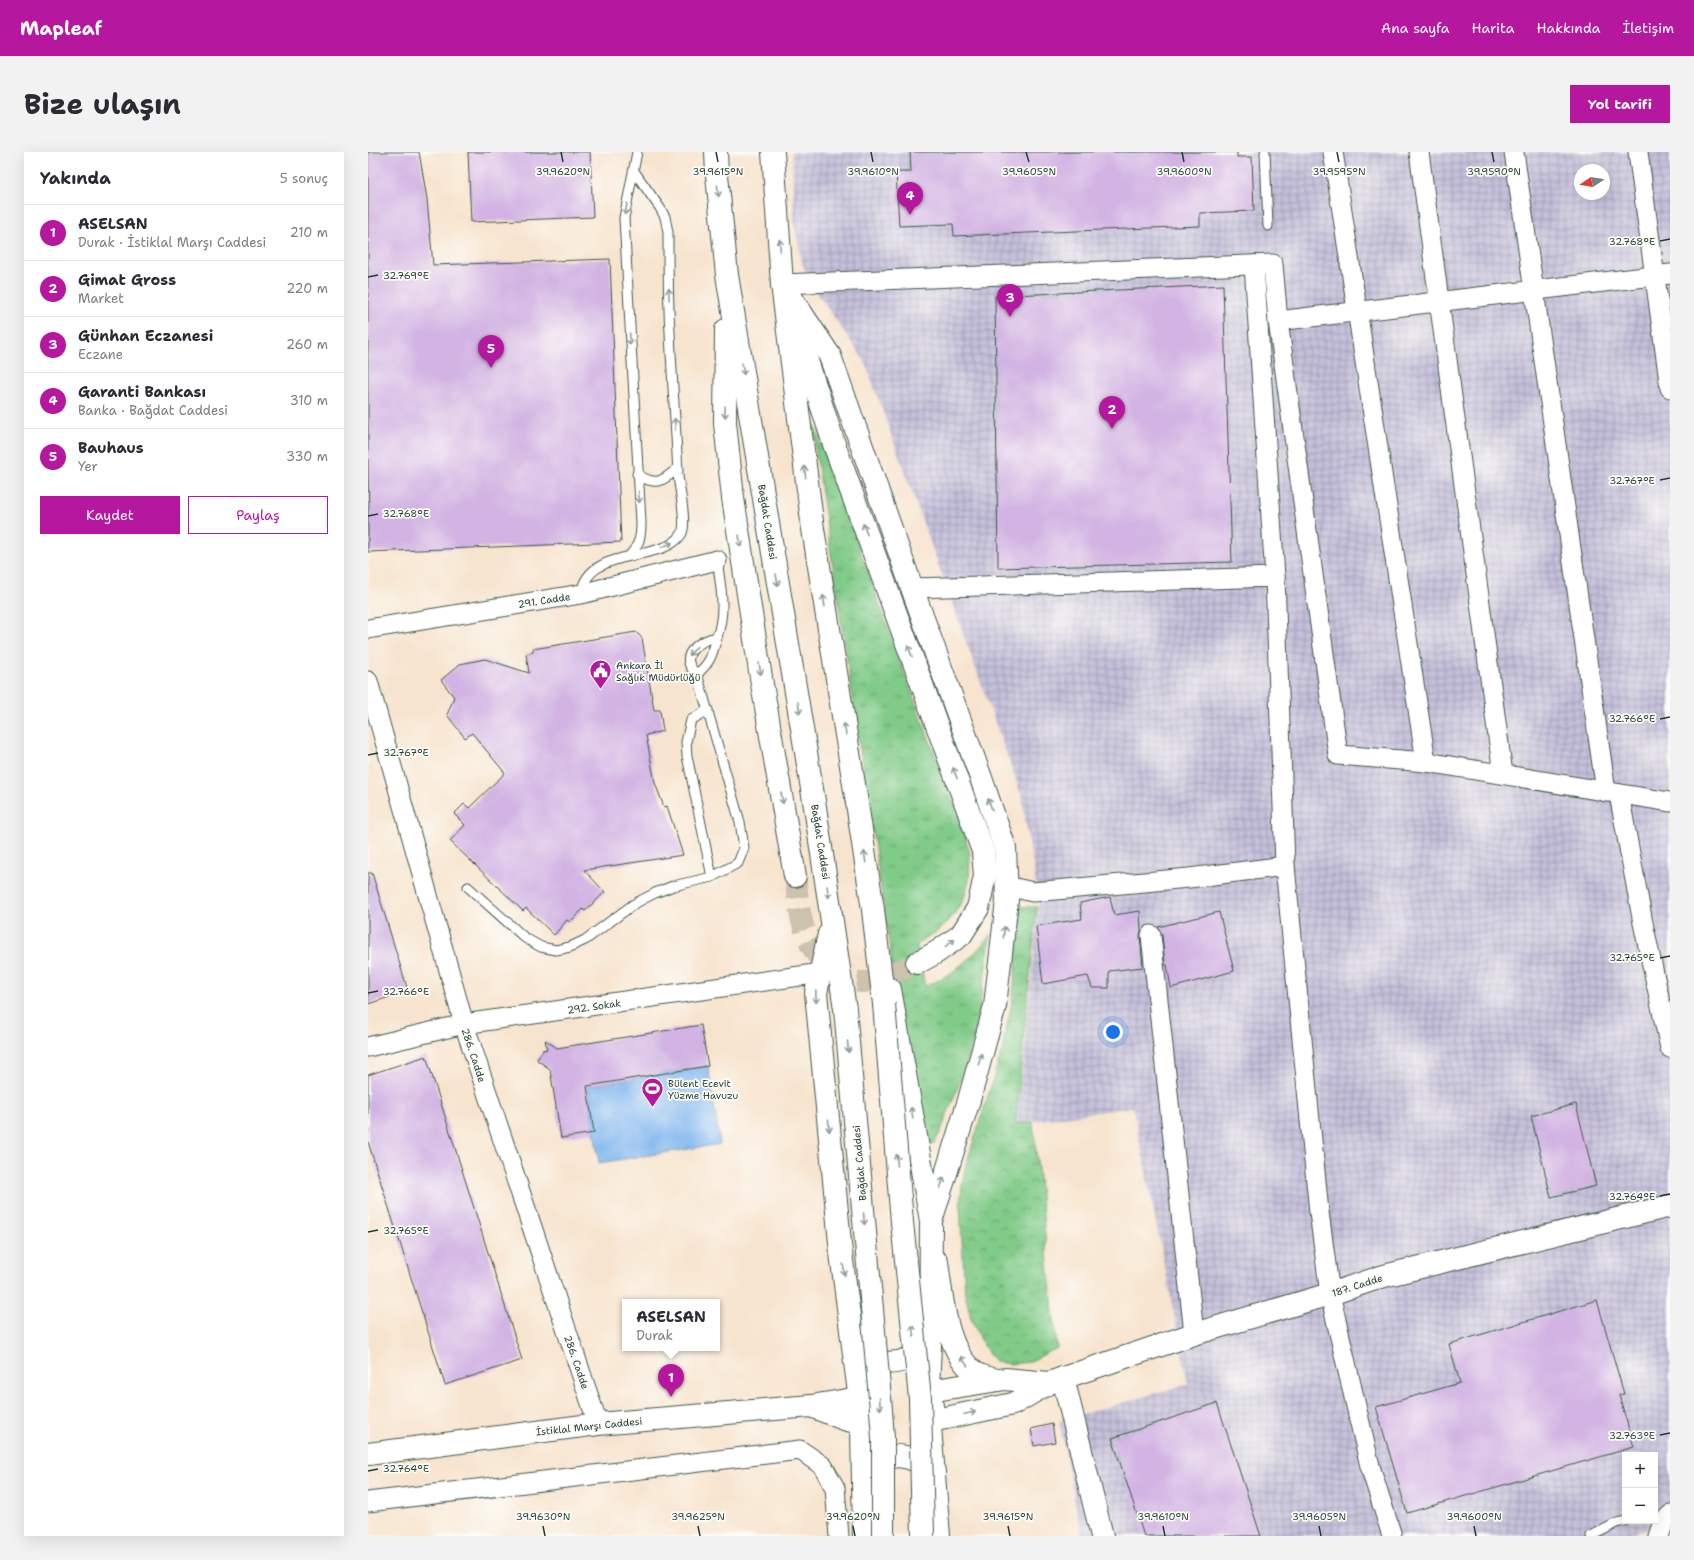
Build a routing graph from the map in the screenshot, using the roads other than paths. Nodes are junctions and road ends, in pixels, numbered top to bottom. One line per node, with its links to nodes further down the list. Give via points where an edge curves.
1 (637, 152): 9 (lane)
2 (716, 152): 12 (main road, Bağdat Caddesi, one-way to 12)
3 (774, 152): 14 (main road, one-way to 3)
4 (1265, 152): 10 (lane)
5 (1333, 152): 17 (street)
6 (1419, 152): 16 (street)
7 (1514, 152): 15 (street)
8 (1638, 152): 13 (street)
9 (634, 171): 20 (lane, one-way to 9, via 670,331 668,232 660,208); 21 (lane, one-way to 21, via 624,218)
10 (1268, 226)
11 (1254, 265): 14 (street); 18 (street, via 1273,264); 24 (street)
12 (727, 275): 37 (main road, one-way to 37, via 724,423 762,684); 42 (main road, Bağdat Caddesi, one-way to 42)
13 (1662, 276): 15 (street); 19 (street)
14 (782, 284): 25 (main road, via 830,356); 41 (main road, one-way to 14, via 812,529); 44 (main road, one-way to 14, via 961,935 978,908 985,876 983,851 835,447)
15 (1534, 290): 16 (street); 34 (street)
16 (1439, 301): 17 (street); 33 (street)
17 (1357, 312): 18 (street); 32 (street)
18 (1278, 321): 32 (street, via 1338,755)
19 (1670, 388)
20 (678, 468): 21 (lane, via 663,480 654,482); 22 (lane, one-way to 20, via 673,544 682,534 684,518)
21 (638, 474): 22 (lane, one-way to 22, via 641,536 637,547)
22 (630, 555): 26 (lane, via 603,565 588,574)
23 (717, 560): 26 (street, 291. Cadde); 28 (lane, via 723,611)
24 (1275, 577): 25 (street); 36 (street)
25 (912, 588): 39 (main road, one-way to 25, via 1005,848)
26 (580, 594): 27 (street, 291. Cadde)
27 (368, 629)
28 (717, 638): 29 (lane, via 711,659); 29 (lane, one-way to 29, via 706,640 691,651 688,664)
29 (697, 674): 31 (lane)
30 (368, 681): 46 (street, 286. Cadde)
31 (708, 710): 38 (lane, via 691,720 686,742); 38 (lane, via 740,822 744,848 738,863)
32 (1426, 762): 33 (street)
33 (1503, 774): 34 (street)
34 (1612, 793): 35 (street); 48 (street)
35 (1670, 802)
36 (1285, 866): 39 (street, via 1189,878 1033,892); 51 (street, via 1319,1212)
37 (795, 876)
38 (712, 877): 40 (lane, via 673,886 656,893 634,904 585,940 556,950 541,947 525,938)
39 (1007, 886): 50 (main road, one-way to 39, via 995,1006)
40 (468, 887)
41 (873, 910): 50 (main road, one-way to 41, via 896,1018); 71 (main road, one-way to 41, bridge, via 920,1398)
42 (832, 918): 45 (main road); 70 (main road, Bağdat Caddesi, one-way to 70, bridge, via 845,1009 883,1438)
43 (1151, 935): 52 (street)
44 (917, 963)
45 (821, 973): 46 (street, 292. Sokak); 54 (main road, one-way to 54, via 816,993 841,1252)
46 (464, 1024): 47 (street, 292. Sokak); 60 (street, 286. Cadde)
47 (368, 1047)
48 (1670, 1048)
49 (1670, 1206): 51 (main road, 187. Cadde, via 1384,1276)
50 (931, 1221): 53 (main road); 55 (main road, one-way to 50, via 977,1373 969,1367 953,1342 945,1312)
51 (1330, 1294): 52 (main road, 187. Cadde); 74 (street, via 1370,1466)
52 (1194, 1334): 56 (main road, 187. Cadde)
53 (930, 1346): 54 (main road, via 916,1356 893,1364 873,1360); 57 (main road)
54 (855, 1350): 58 (main road)
55 (997, 1380): 56 (main road); 57 (main road)
56 (1056, 1380): 61 (main road, one-way to 56, via 1013,1404); 73 (main road)
57 (928, 1389): 58 (main road, via 912,1378 891,1374 881,1377); 61 (main road, via 933,1411)
58 (859, 1396): 59 (main road, İstiklal Marşı Caddesi); 62 (main road, via 857,1406)
59 (811, 1406): 60 (main road, İstiklal Marşı Caddesi); 62 (main road)
60 (598, 1424): 63 (main road, İstiklal Marşı Caddesi)
61 (931, 1424): 62 (main road, via 913,1439 891,1444 881,1441); 64 (main road)
62 (861, 1426): 65 (main road)
63 (368, 1454)
64 (934, 1473): 65 (main road, via 916,1460 897,1456 878,1462); 72 (main road)
65 (863, 1476): 69 (main road)
66 (368, 1502): 68 (street, via 800,1450 824,1466 835,1488)
67 (1622, 1521): 75 (lane)
68 (839, 1536)
69 (864, 1536)
70 (883, 1536)
71 (923, 1536)
72 (939, 1536)
73 (1102, 1536)
74 (1392, 1536)
75 (1591, 1536)

